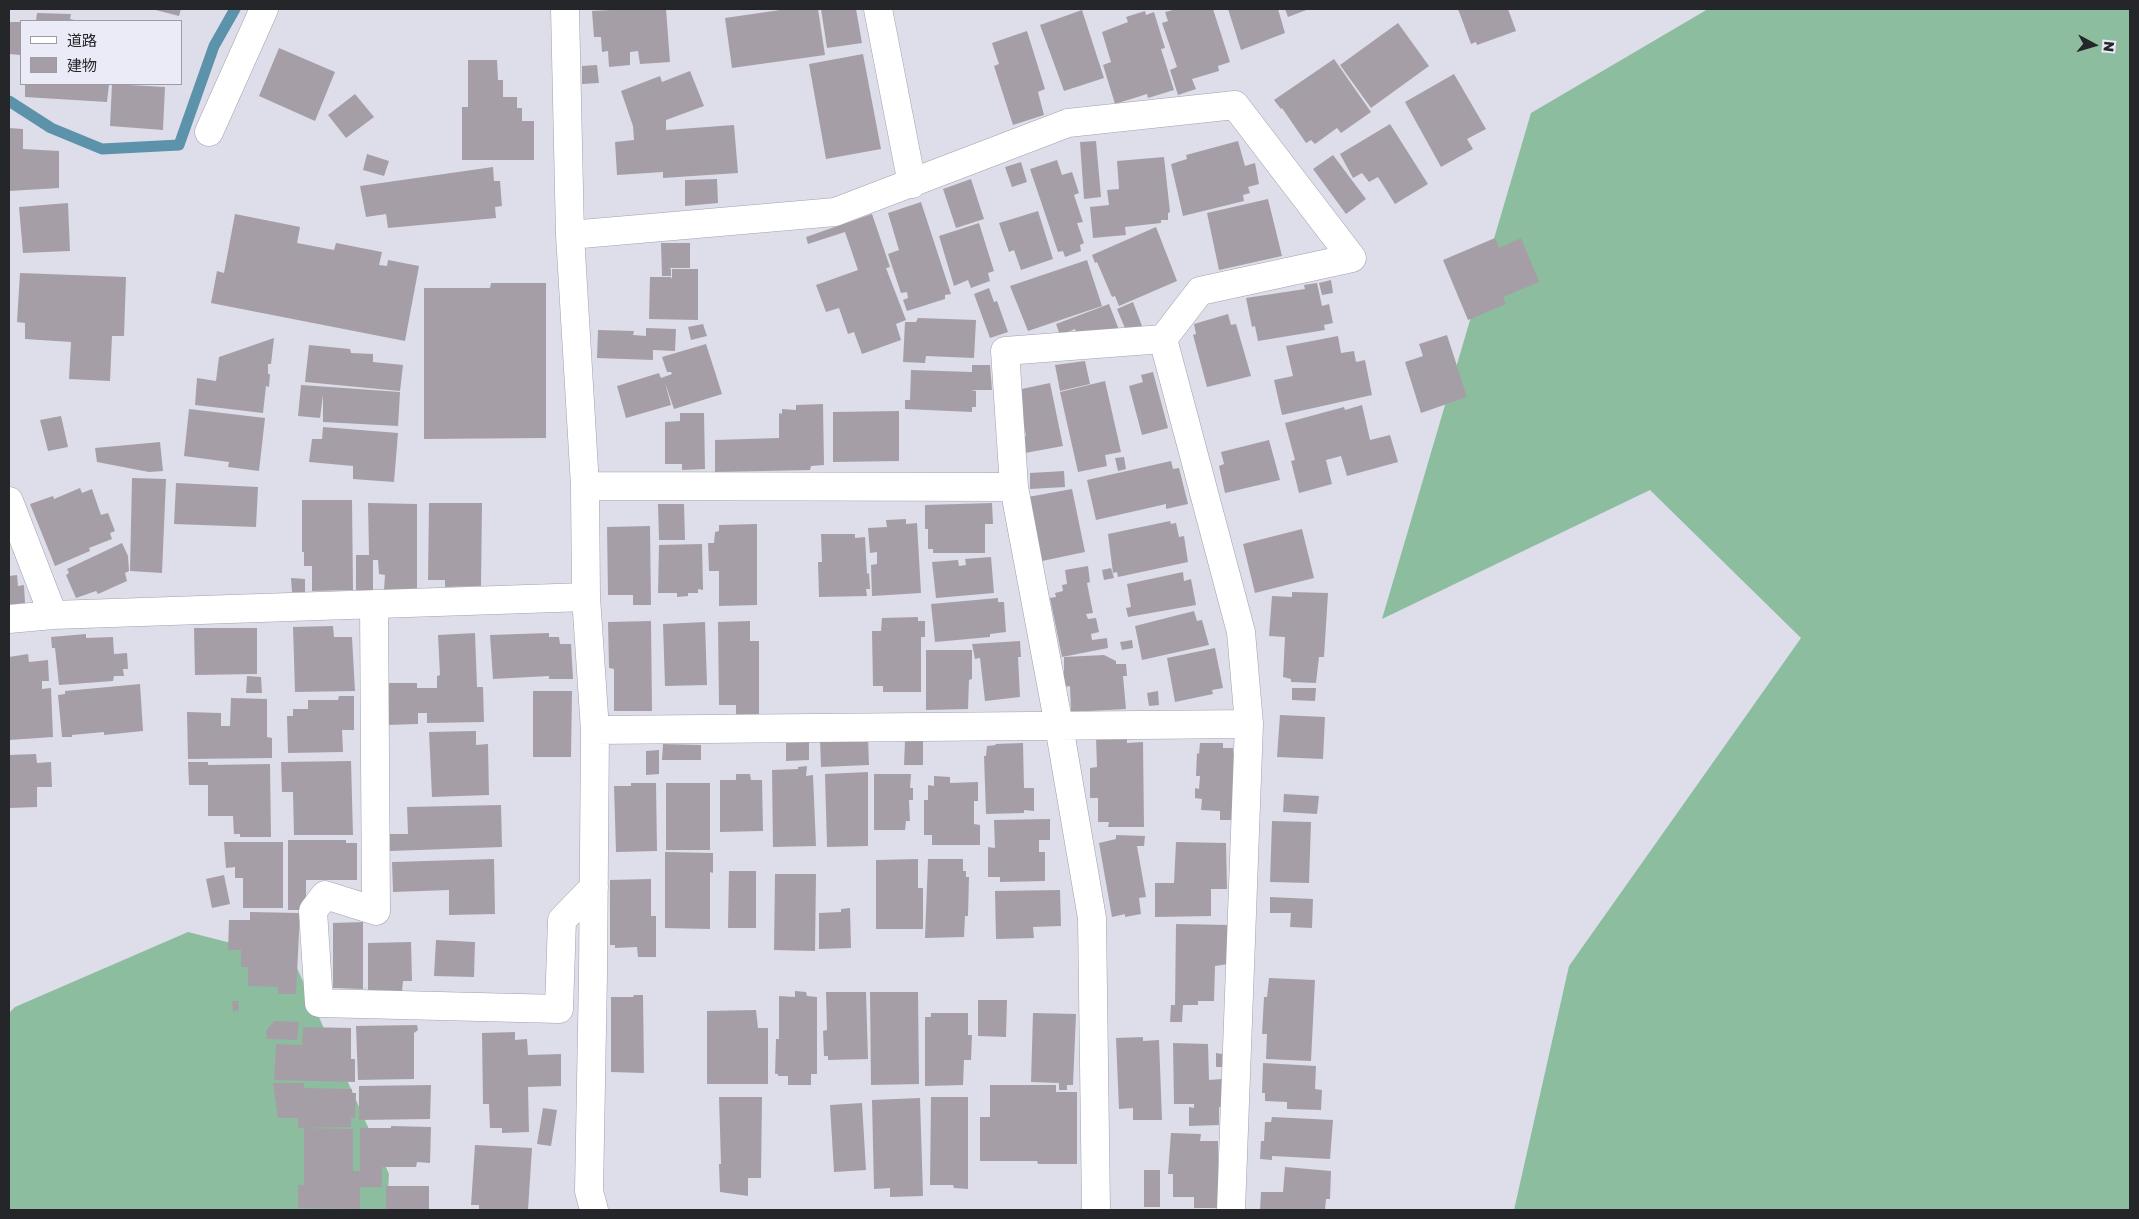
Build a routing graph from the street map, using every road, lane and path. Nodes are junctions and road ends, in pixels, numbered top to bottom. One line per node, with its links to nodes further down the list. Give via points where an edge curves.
1 (264, 9): 4 (street)
2 (565, 9): 6 (street)
3 (878, 9): 5 (street)
4 (209, 132)
5 (912, 184): 6 (street, via 835,212); 7 (street, via 1068,124 1235,105 1352,258 1200,291)
6 (570, 235): 8 (street)
7 (1163, 339): 9 (street, via 1005,350); 15 (street, via 1241,632)
8 (586, 486): 9 (street); 11 (street)
9 (1014, 487): 16 (street)
10 (9, 501): 13 (street)
11 (586, 597): 12 (street); 17 (street)
12 (374, 604): 13 (street); 18 (street, via 376,911 325,895 313,911 319,1003 559,1009 562,920)
13 (53, 615): 14 (street)
14 (9, 618)
15 (1249, 724): 16 (street); 21 (street)
16 (1059, 726): 17 (street); 20 (street, via 1092,918)
17 (595, 730): 18 (street)
18 (594, 887): 19 (street, via 589,1191)
19 (594, 1210)
20 (1096, 1210)
21 (1231, 1210)

